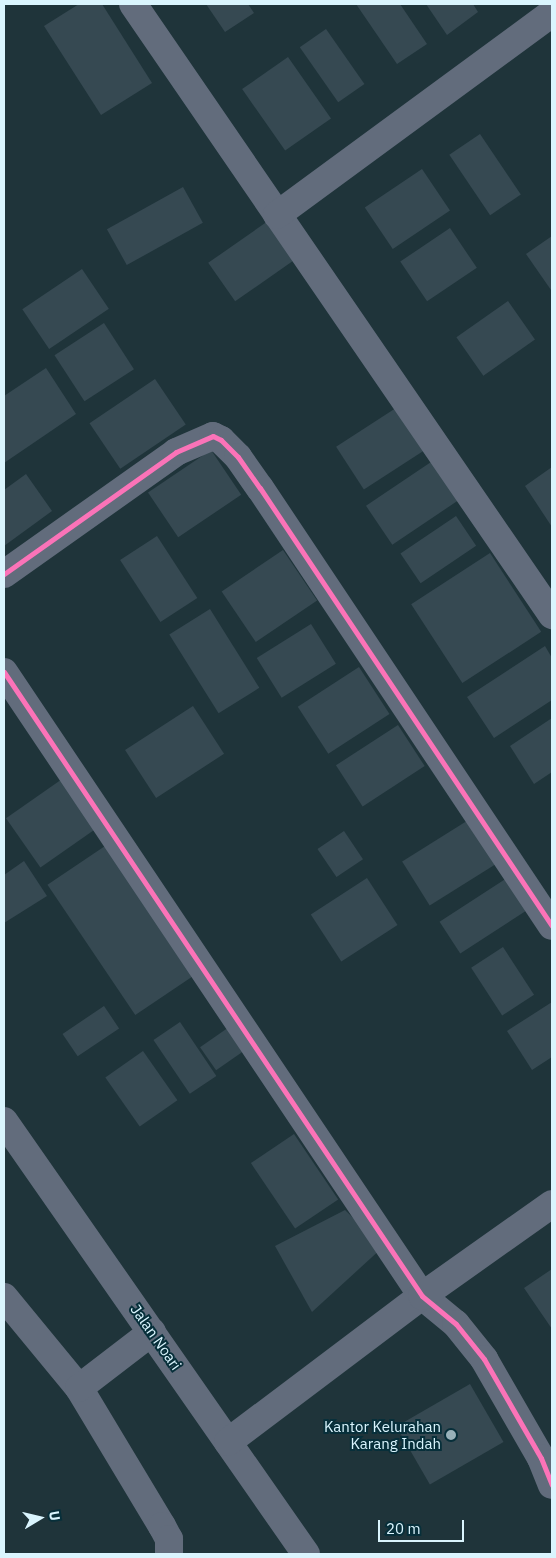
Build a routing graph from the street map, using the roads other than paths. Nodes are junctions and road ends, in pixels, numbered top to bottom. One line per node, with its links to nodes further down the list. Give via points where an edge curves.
1 (133, 4): 3 (street)
2 (552, 13): 3 (street)
3 (277, 215): 5 (street)
4 (4, 574): 7 (street, via 176,452 214,436 221,440 260,488)
5 (552, 615)
6 (4, 672): 10 (street)
7 (552, 926)
8 (4, 1121): 12 (street, Jalan Noari)
9 (552, 1204): 10 (street)
10 (422, 1296): 14 (street); 15 (street, via 456,1324 484,1359 541,1458)
11 (4, 1297): 13 (street)
12 (152, 1332): 13 (street); 14 (street, Jalan Noari)
13 (79, 1388): 16 (street, via 162,1526 169,1539)
14 (228, 1442): 17 (street, Jalan Noari)
15 (552, 1485)
16 (169, 1554)
17 (306, 1554)

